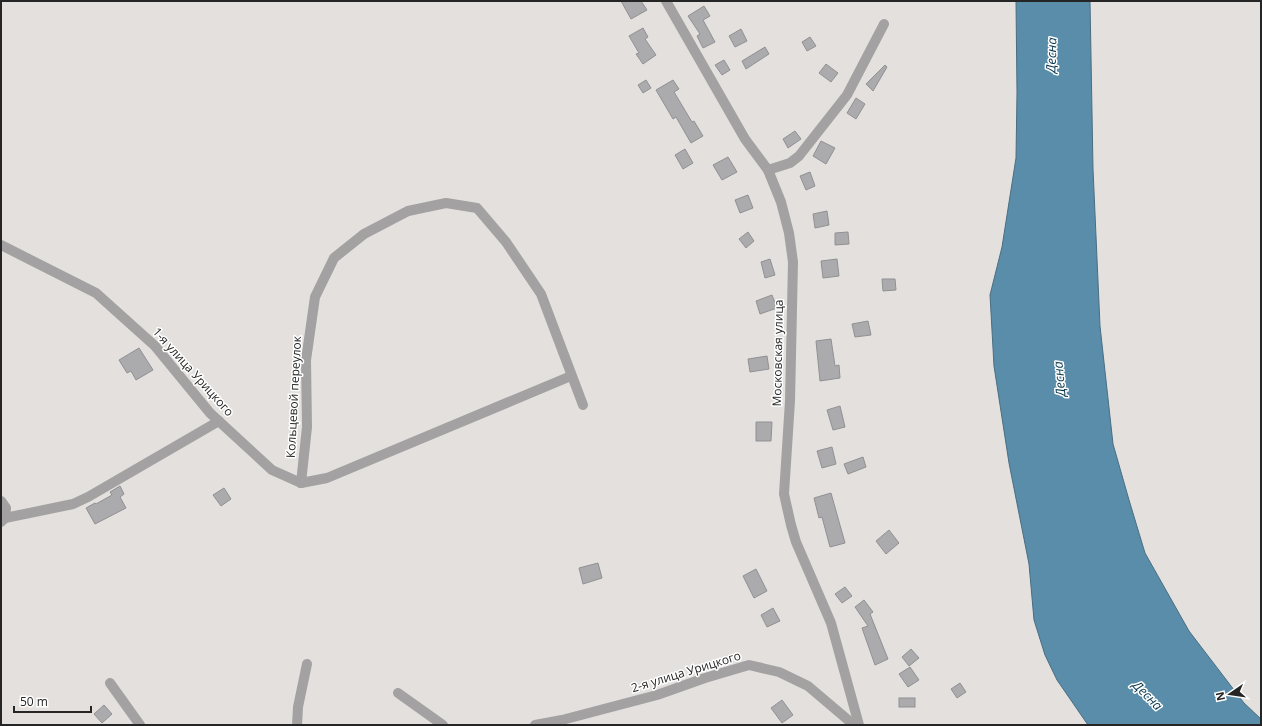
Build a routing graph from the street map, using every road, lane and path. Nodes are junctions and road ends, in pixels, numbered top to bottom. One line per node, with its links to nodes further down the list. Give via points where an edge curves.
1 (666, 1): 3 (street, Московская улица, via 745,139)
2 (884, 24): 3 (street, via 847,95 799,156 790,163)
3 (768, 170): 19 (street, Московская улица, via 789,233 793,262 790,401 784,494 796,542 831,623)
4 (1, 246): 7 (street, 1-я улица Урицкого, via 96,293 155,346)
5 (572, 376): 6 (street, Кольцевой переулок); 8 (street, via 327,478); 8 (street, Кольцевой переулок, via 541,294 506,242 476,208 446,203 408,211 364,234 334,258 315,297 306,360 308,427)
6 (583, 405)
7 (219, 421): 8 (street, 1-я улица Урицкого, via 272,470); 10 (street, via 73,504)
8 (301, 483)
9 (1, 501): 10 (street, via 6,508)
10 (3, 520)
11 (307, 664): 15 (street)
12 (110, 683): 14 (street)
13 (398, 693): 16 (street)
14 (140, 725)
15 (297, 725)
16 (443, 725)
17 (534, 725): 18 (street, 2-я улица Урицкого, via 657,696 749,665 780,672 808,686)
18 (854, 725)
19 (860, 725)

